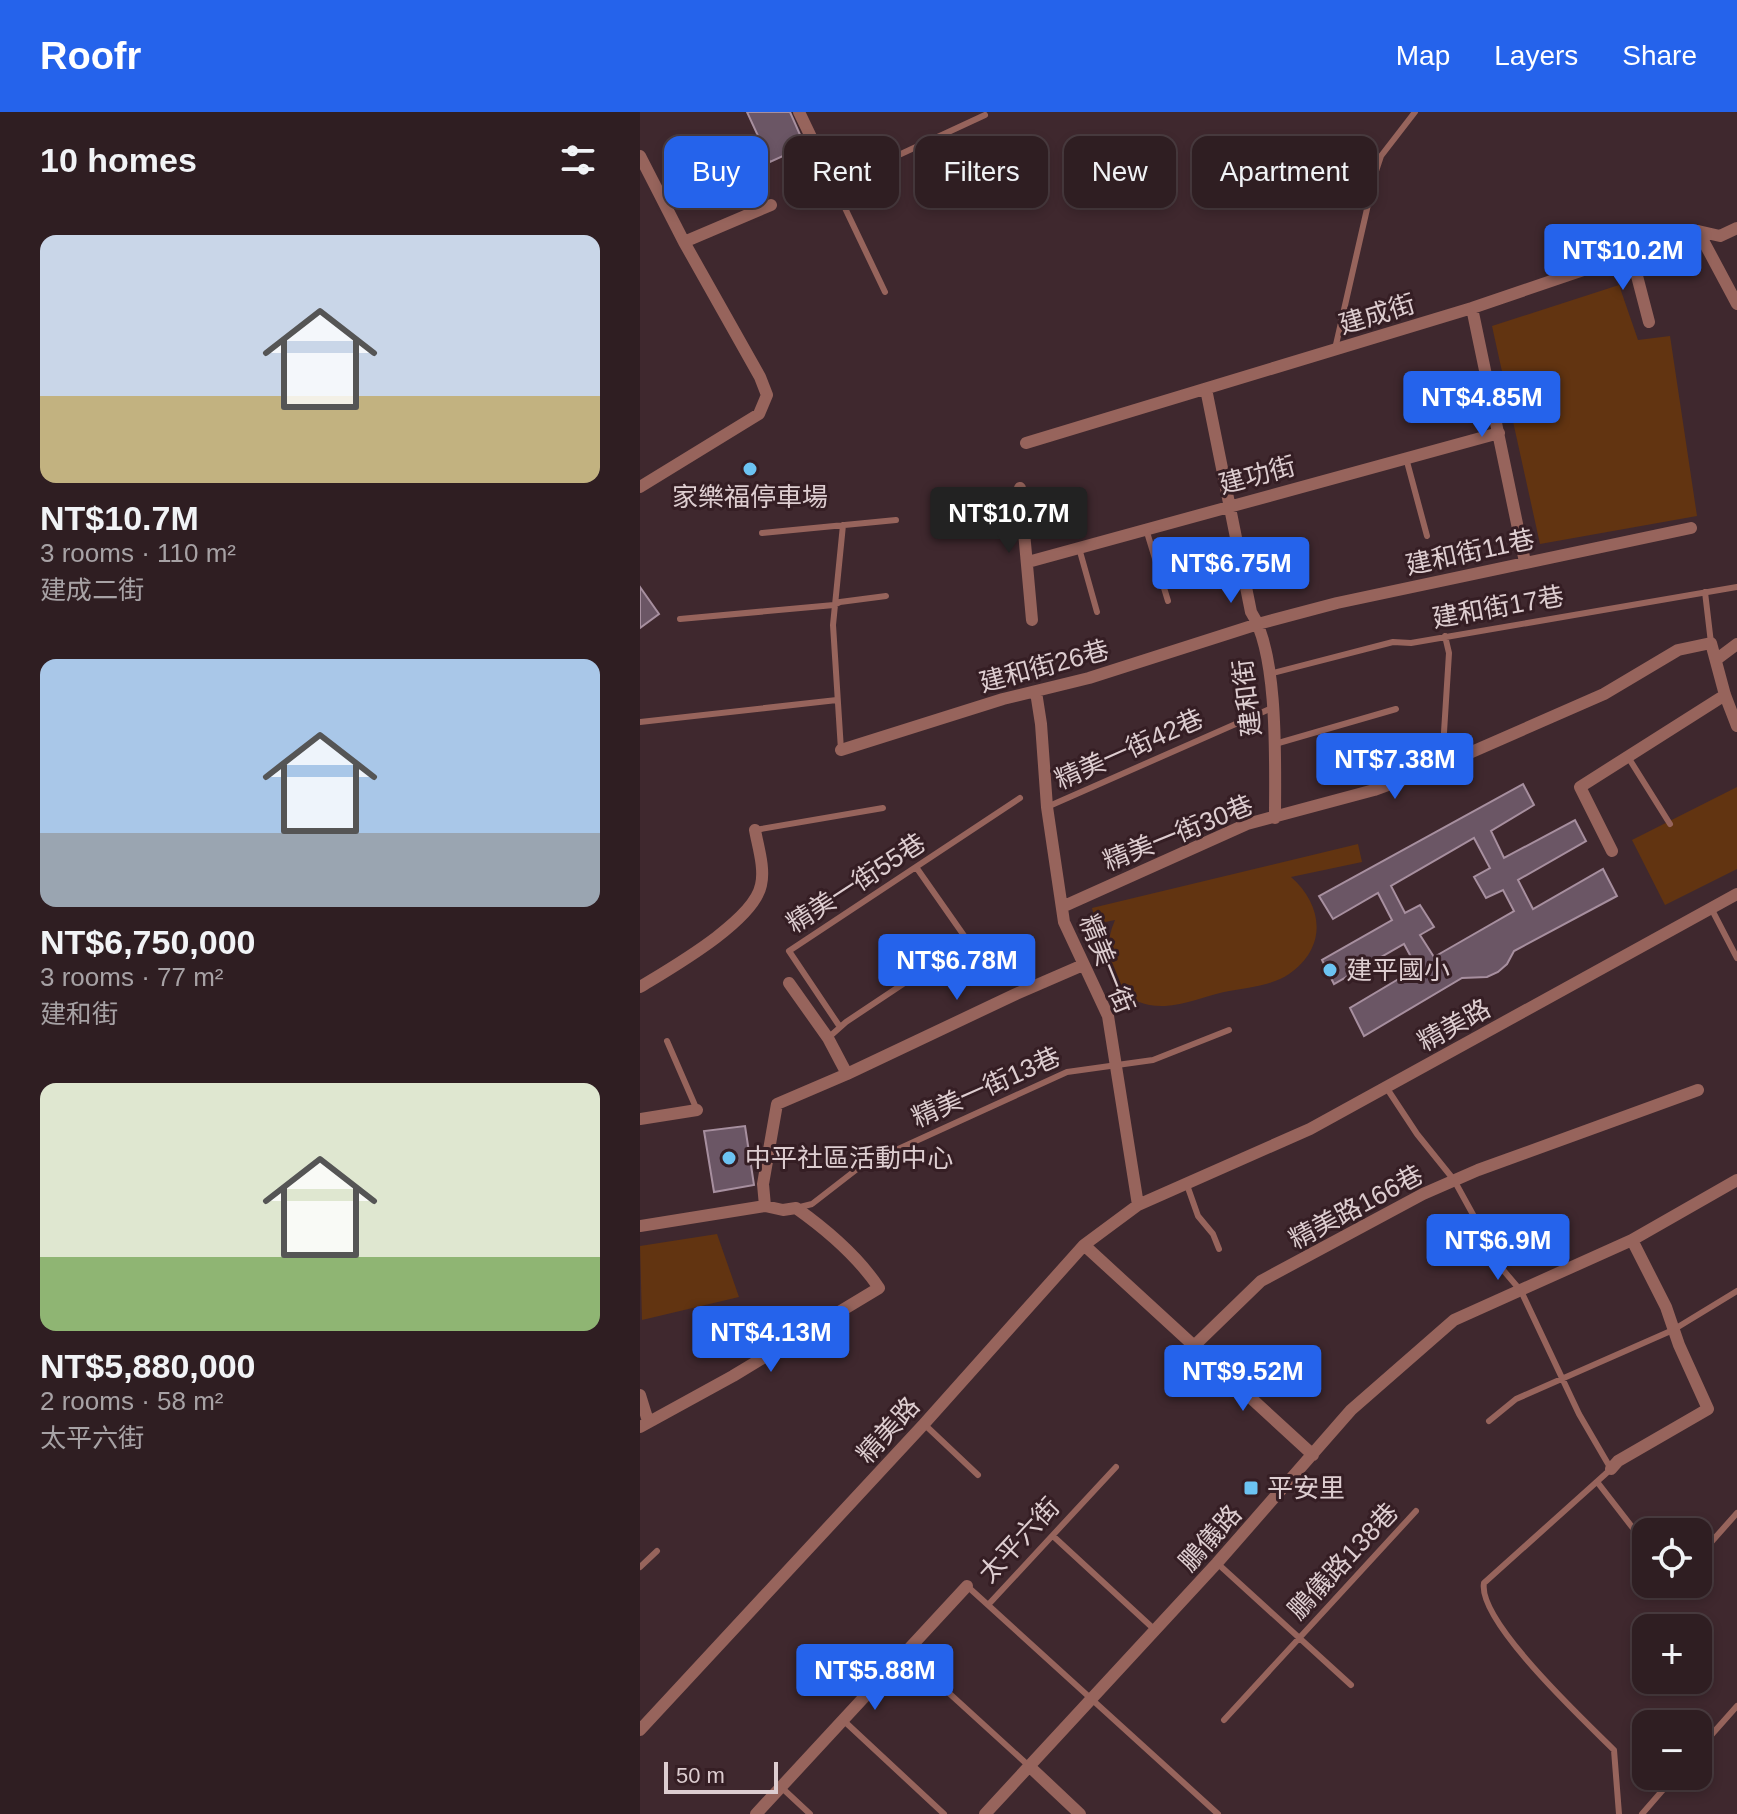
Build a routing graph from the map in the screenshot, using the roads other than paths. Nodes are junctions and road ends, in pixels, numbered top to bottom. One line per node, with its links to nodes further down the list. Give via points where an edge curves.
1 (799, 112): 4 (street)
2 (1415, 112): 17 (lane, via 1381,156)
3 (985, 115): 5 (lane)
4 (811, 136)
5 (899, 155)
6 (640, 156): 11 (street)
7 (771, 205): 11 (street)
8 (845, 208): 13 (lane)
9 (1737, 228): 10 (street, 建成街, via 1720,236)
10 (1698, 231): 12 (street, 建成街); 14 (street)
11 (684, 242): 22 (street, via 760,377 767,399 759,414)
12 (1631, 253): 15 (street, 建成街); 16 (street)
13 (885, 292)
14 (1737, 304)
15 (1472, 308): 17 (street, 建成街); 19 (street)
16 (1649, 322)
17 (1335, 349): 18 (street, 建成街)
18 (1206, 389): 20 (street, 建成街); 24 (street, 建和街)
19 (1499, 433): 21 (street, 建功街); 33 (street)
20 (1026, 443)
21 (1406, 458): 24 (street, 建功街); 30 (lane)
22 (640, 487)
23 (1020, 488): 32 (street)
24 (1228, 506): 28 (street, 建功街); 42 (street, 建和街)
25 (896, 520): 26 (lane)
26 (843, 525): 29 (lane); 38 (lane)
27 (1691, 528): 33 (street, 建和街11巷)
28 (1146, 529): 31 (street, 建功街); 37 (lane)
29 (762, 533)
30 (1427, 536)
31 (1079, 548): 32 (street, 建功街); 39 (lane)
32 (1028, 562): 41 (street)
33 (1525, 562): 42 (street, 建和街11巷)
34 (1737, 587): 35 (lane, 建和街17巷)
35 (1705, 592): 43 (lane, 建和街17巷); 44 (lane)
36 (886, 596): 38 (lane)
37 (1168, 601)
38 (834, 605): 40 (lane); 50 (lane)
39 (1097, 612)
40 (680, 619)
41 (1032, 620)
42 (1258, 624): 47 (street, 建和街); 48 (street, 建和街26巷)
43 (1445, 636): 47 (lane, 建和街17巷, via 1393,642); 58 (lane, via 1449,653)
44 (1711, 643): 46 (street); 58 (street, 精美一街30巷, via 1678,650 1604,694)
45 (1737, 644): 46 (street)
46 (1717, 659): 49 (street)
47 (1269, 674): 51 (street, 建和街)
48 (1036, 692): 56 (street, 建和街26巷); 60 (street, 精美一街)
49 (1725, 695): 54 (street); 57 (street)
50 (837, 700): 53 (lane); 56 (lane)
51 (1272, 708): 55 (street, 建和街); 60 (lane, 精美一街42巷)
52 (1396, 709): 55 (lane)
53 (640, 722)
54 (1737, 726)
55 (1275, 744): 62 (street, 建和街)
56 (841, 750)
57 (1628, 757): 63 (lane); 65 (street, via 1580,787)
58 (1442, 765): 62 (street, 精美一街30巷)
59 (1020, 798): 66 (lane, 精美一街55巷)
60 (1047, 807): 68 (street, 精美一街)
61 (883, 808): 64 (lane)
62 (1275, 818): 68 (street, 精美一街30巷, via 1247,824)
63 (1670, 824)
64 (755, 830): 73 (street, via 763,876 759,894 696,952)
65 (1612, 851)
66 (916, 867): 74 (lane, via 965,937); 74 (lane, 精美一街55巷, via 789,951)
67 (1737, 894): 69 (street, 精美路)
68 (1062, 907): 71 (street, 精美一街)
69 (1711, 908): 70 (lane); 80 (street, 精美路)
70 (1737, 958)
71 (1083, 965): 78 (street, 精美一街, via 1108,1016); 79 (street)
72 (789, 983): 76 (street)
73 (640, 987)
74 (840, 1027): 76 (lane)
75 (1229, 1030): 78 (lane, 精美一街13巷, via 1153,1060)
76 (828, 1038): 79 (street)
77 (667, 1041): 82 (lane)
78 (1115, 1064): 87 (street, 精美一街); 89 (lane, 精美一街13巷, via 1067,1072 861,1166 812,1204)
79 (847, 1074): 88 (street, via 777,1104 763,1184)
80 (1386, 1087): 84 (lane); 86 (street, 精美路, via 1310,1129)
81 (1698, 1090): 84 (street, 精美路166巷)
82 (697, 1110): 83 (street)
83 (640, 1119)
84 (1454, 1180): 94 (lane, via 1504,1271); 97 (street, 精美路166巷, via 1261,1281)
85 (1736, 1183): 91 (street, 鵬儀路)
86 (1187, 1185): 87 (street, 精美路); 93 (lane, via 1198,1216)
87 (1138, 1205): 92 (street, 精美路)
88 (765, 1206): 89 (street); 90 (street)
89 (796, 1208): 101 (street, via 826,1230 879,1288)
90 (640, 1226)
91 (1632, 1240): 94 (street, 鵬儀路); 96 (street)
92 (1084, 1245): 97 (street); 102 (street, 精美路)
93 (1219, 1249)
94 (1521, 1291): 98 (lane); 103 (street, 鵬儀路, via 1454,1320 1351,1410)
95 (1737, 1291): 96 (lane)
96 (1673, 1330): 98 (lane); 105 (street, via 1708,1409)
97 (1195, 1345): 103 (street)
98 (1563, 1379): 100 (lane, via 1516,1399); 105 (lane)
99 (640, 1395): 101 (street)
100 (1489, 1421)
101 (644, 1424)
102 (924, 1424): 106 (lane); 126 (street, 精美路)
103 (1313, 1455): 114 (street, 鵬儀路)
104 (1116, 1467): 111 (lane, 太平六街)
105 (1611, 1469): 107 (lane)
106 (978, 1475)
107 (1598, 1483): 110 (lane); 137 (lane, via 1484,1583 1483,1591 1536,1673 1614,1750)
108 (1416, 1511): 119 (lane, 鵬儀路138巷)
109 (1737, 1513): 112 (lane)
110 (1632, 1527)
111 (1053, 1536): 117 (lane, 太平六街); 118 (lane)
112 (1712, 1541)
113 (657, 1551): 115 (lane)
114 (1217, 1563): 118 (street, 鵬儀路); 119 (lane, 鵬儀路138巷)
115 (640, 1567)
116 (967, 1586): 117 (lane, 太平六街); 120 (street, 太平六街)
117 (988, 1605): 122 (lane)
118 (1155, 1630): 122 (street, 鵬儀路)
119 (1298, 1639): 121 (lane, 鵬儀路138巷); 125 (lane, 鵬儀路138巷)
120 (905, 1653): 124 (street, 太平六街); 128 (lane)
121 (1351, 1685)
122 (1091, 1700): 128 (street, 鵬儀路); 136 (lane)
123 (1737, 1706): 127 (lane)
124 (843, 1720): 129 (street, 太平六街); 133 (lane)
125 (1224, 1720)
126 (640, 1730)
127 (1712, 1734)
128 (1029, 1766): 134 (street, 鵬儀路); 135 (street)
129 (781, 1787): 131 (street, 太平六街); 132 (lane)
130 (1663, 1790): 138 (lane)
131 (756, 1814)
132 (810, 1814)
133 (944, 1814)
134 (985, 1814)
135 (1080, 1814)
136 (1218, 1814)
137 (1619, 1814)
138 (1642, 1814)

